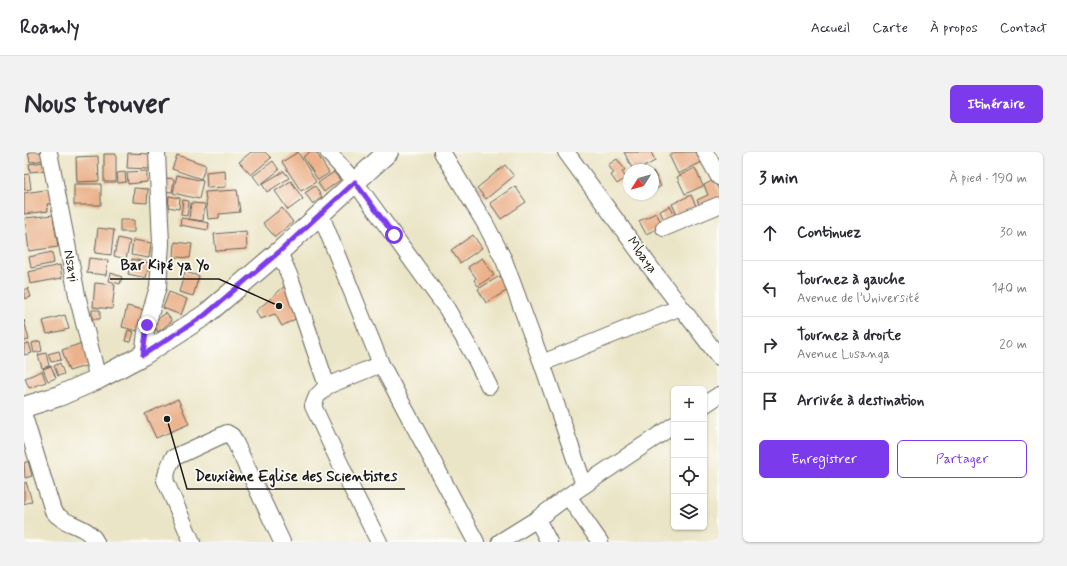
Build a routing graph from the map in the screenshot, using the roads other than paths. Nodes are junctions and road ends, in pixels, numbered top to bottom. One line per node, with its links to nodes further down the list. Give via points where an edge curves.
1 (49, 152): 19 (street, Nsayi, via 77,295)
2 (157, 152): 15 (street, via 161,244 158,288 147,325)
3 (328, 152): 9 (street)
4 (388, 152): 9 (main road)
5 (442, 152): 17 (street, via 486,224 504,260)
6 (566, 152): 14 (street, Mbaya)
7 (705, 152): 8 (street)
8 (719, 176)
9 (355, 182): 11 (main road); 21 (street, via 447,309)
10 (719, 205): 12 (street)
11 (320, 213): 13 (main road); 18 (street)
12 (664, 228)
13 (279, 252): 15 (main road, via 205,315); 20 (street, via 290,276)
14 (681, 307): 16 (street, Mbaya); 17 (street)
15 (143, 355): 19 (main road)
16 (719, 357)
17 (542, 363): 27 (street)
18 (381, 364): 20 (street); 34 (street)
19 (98, 379): 24 (main road, via 59,396)
20 (327, 386): 33 (street, via 317,396 313,406)
21 (489, 386)
22 (719, 395): 23 (street)
23 (707, 403)
24 (24, 407)
25 (24, 416): 30 (street, via 53,511 57,517 90,533)
26 (671, 427): 27 (street)
27 (584, 485): 28 (street)
28 (568, 496): 29 (street); 37 (street)
29 (537, 519): 35 (street); 36 (street)
30 (96, 542)
31 (192, 542): 32 (street, via 165,480 168,468 173,458 226,433 232,436)
32 (282, 542)
33 (379, 542)
34 (476, 542)
35 (500, 542)
36 (549, 542)
37 (600, 542)

